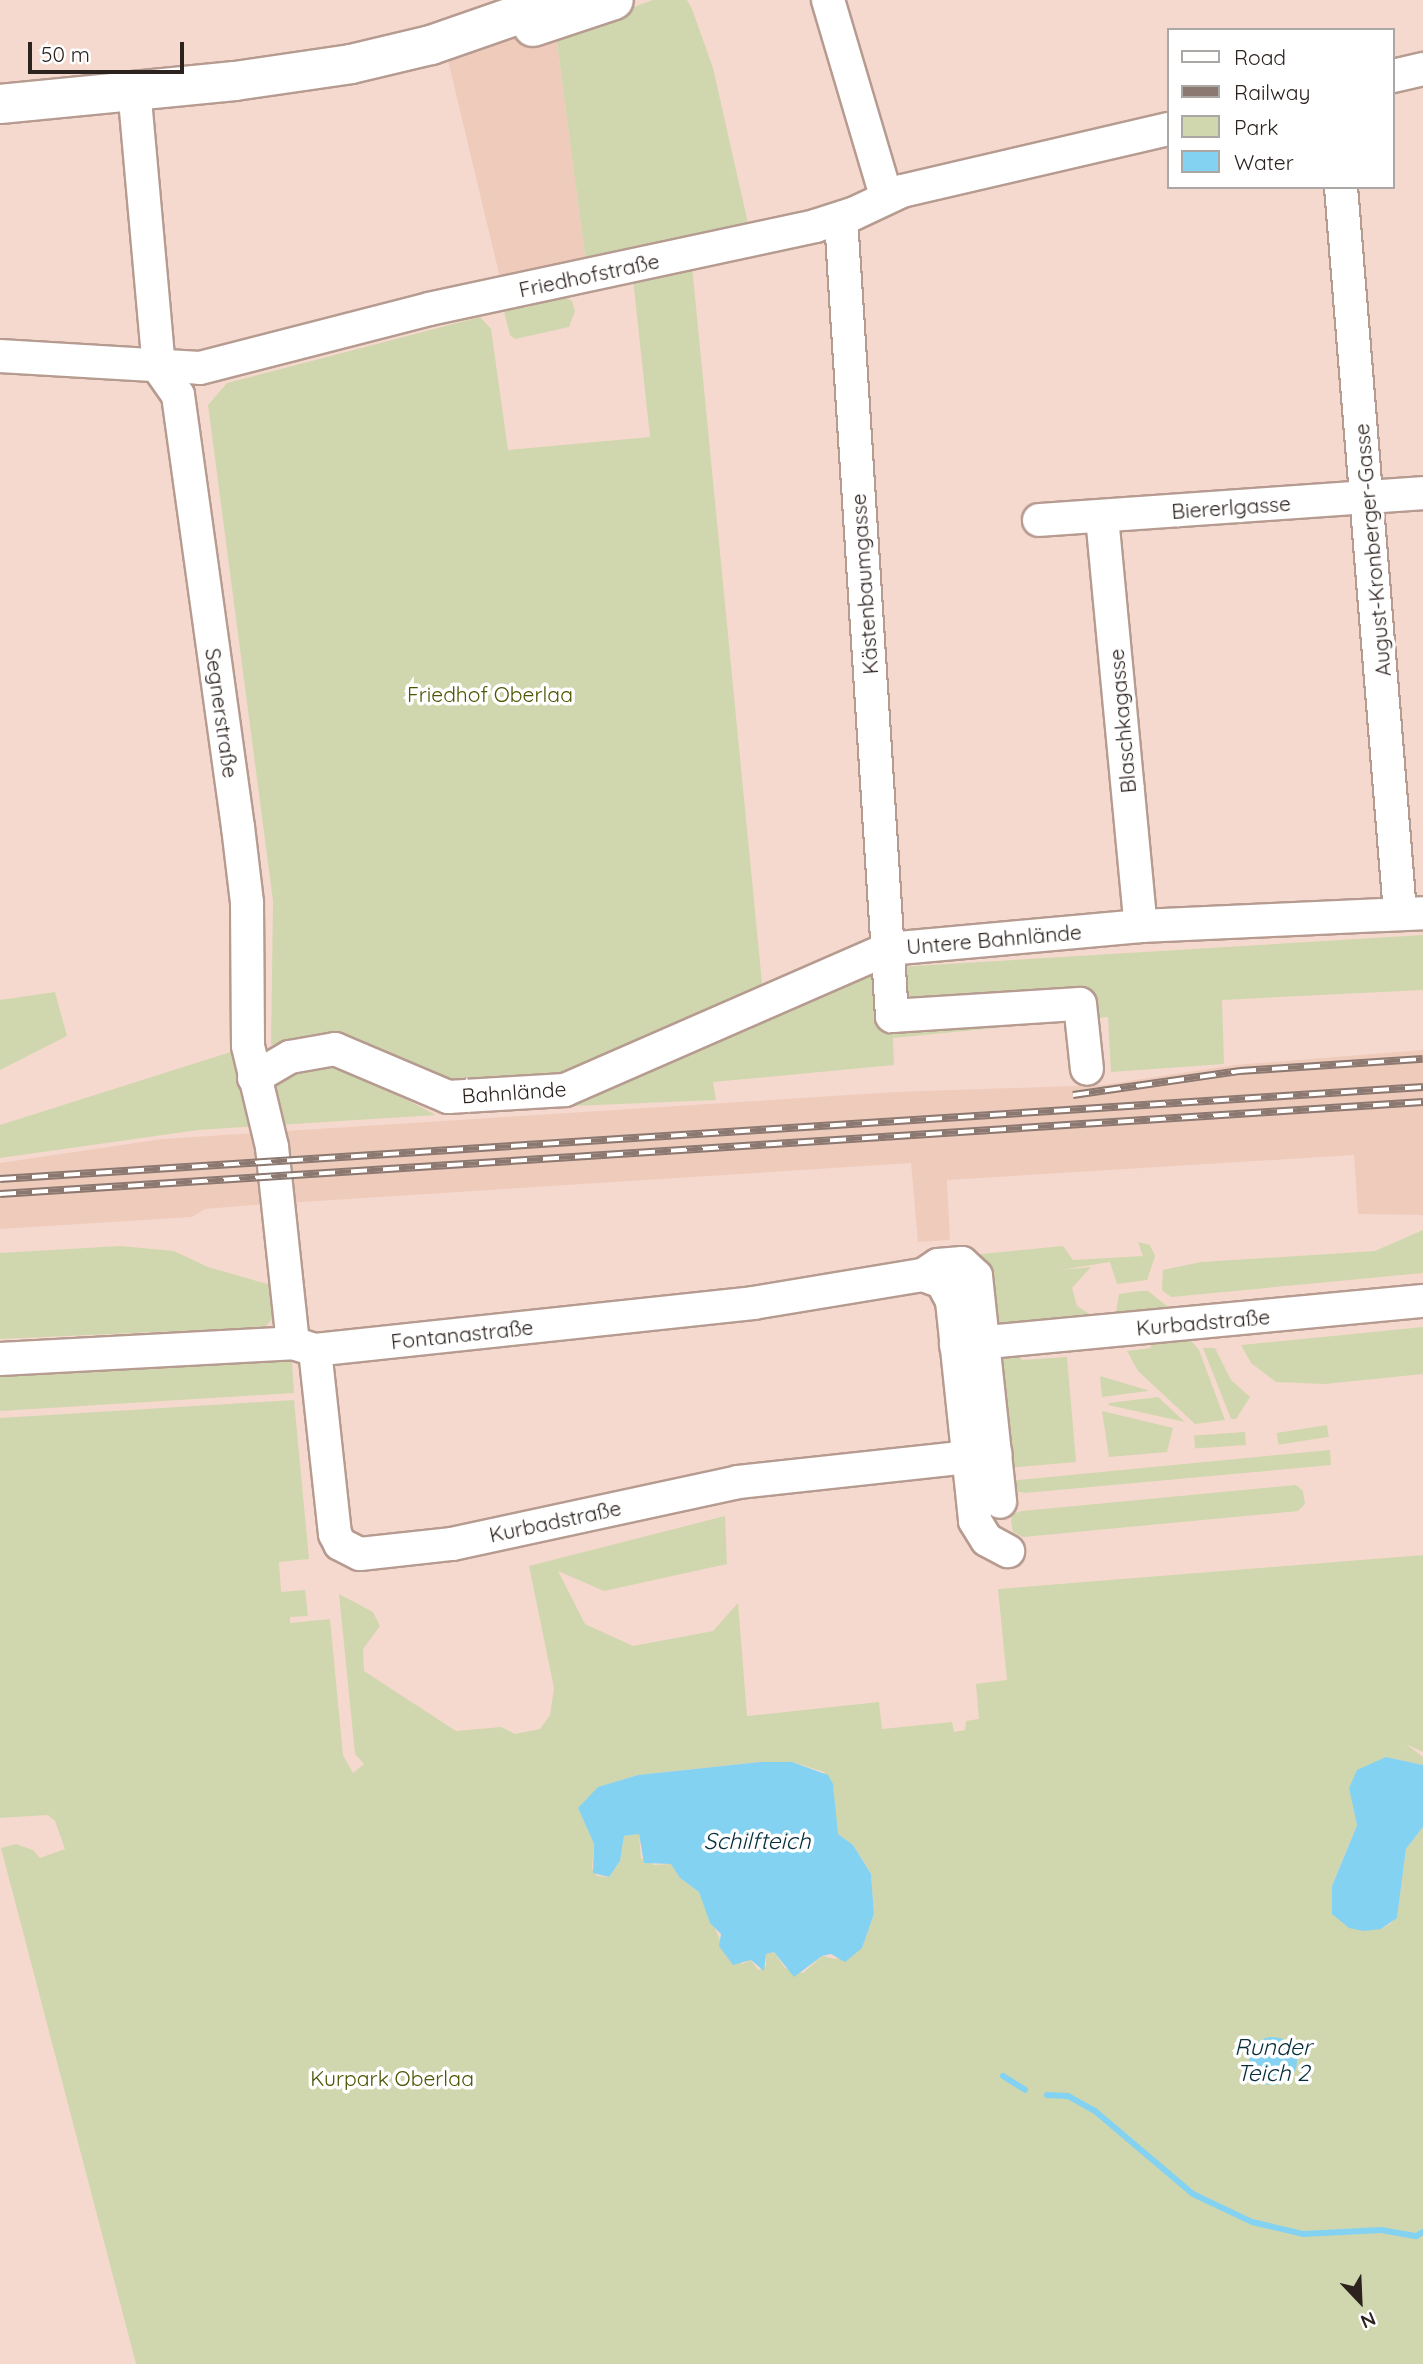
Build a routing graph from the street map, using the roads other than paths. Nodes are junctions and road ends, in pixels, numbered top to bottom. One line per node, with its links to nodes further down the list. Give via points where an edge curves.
1 (559, 0): 4 (main road)
2 (614, 0): 4 (main road, via 495,37)
3 (828, 0): 11 (street)
4 (431, 45): 7 (main road, via 276,76)
5 (1423, 69): 6 (street)
6 (1395, 76)
7 (134, 88): 8 (main road); 14 (street, Segnerstraße)
8 (0, 104)
9 (1168, 129): 11 (street, Friedhofstraße)
10 (1341, 189): 16 (street, August-Kronberger-Gasse)
11 (886, 196): 12 (street, Friedhofstraße)
12 (841, 219): 14 (street, Friedhofstraße, via 429,309 200,368); 21 (street, Kästenbaumgasse)
13 (0, 356): 14 (street, Friedhofstraße)
14 (159, 368): 23 (street, Segnerstraße, via 178,395 238,827 247,903 248,1046)
15 (1423, 493): 16 (street, Biererlgasse)
16 (1368, 497): 17 (street, Biererlgasse); 19 (street, August-Kronberger-Gasse)
17 (1102, 517): 18 (street, Biererlgasse); 20 (street, Blaschkagasse)
18 (1039, 520)
19 (1411, 913): 20 (street, Untere Bahnlände)
20 (1141, 926): 21 (street, Untere Bahnlände)
21 (888, 949): 22 (street, Untere Bahnlände, via 892,1016 1080,1004); 23 (street, Bahnlände, via 565,1090 448,1097 335,1049 290,1057)
22 (1087, 1069)
23 (254, 1078): 26 (street, Segnerstraße, via 273,1154)
24 (1423, 1301): 25 (street, Kurbadstraße)
25 (969, 1343): 26 (street, Fontanastraße, via 976,1276 962,1263 938,1265 923,1275 753,1303); 28 (street)
26 (304, 1346): 27 (street, Fontanastraße); 28 (street, Kurbadstraße, via 335,1534 340,1544 360,1554 452,1544 738,1482)
27 (0, 1359)
28 (981, 1455): 29 (street); 30 (street, via 975,1521 987,1540)
29 (1000, 1502)
30 (1008, 1551)

